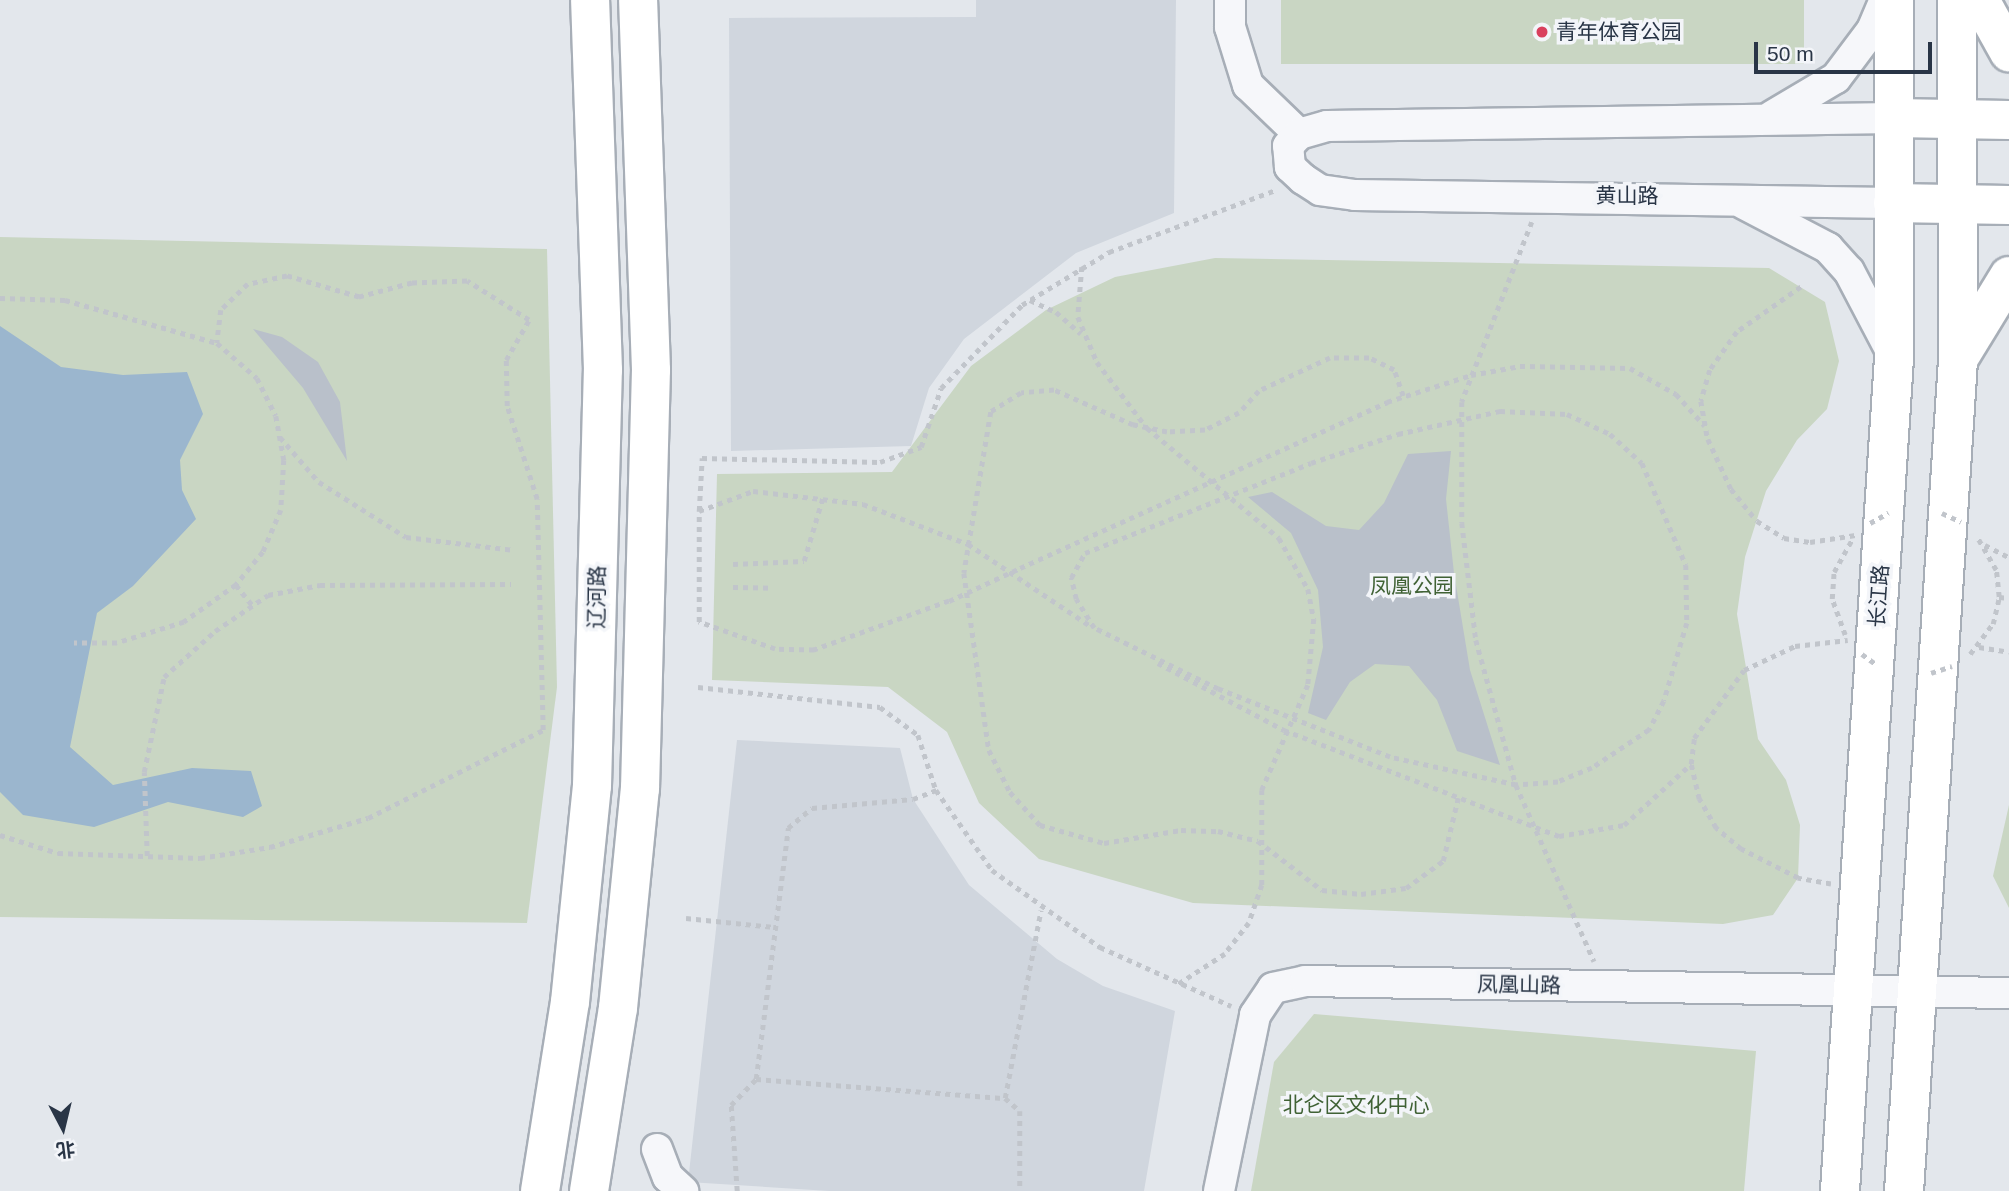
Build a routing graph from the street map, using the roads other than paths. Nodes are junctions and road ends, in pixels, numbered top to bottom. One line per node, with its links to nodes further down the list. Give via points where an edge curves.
1 (590, 0): 25 (main road, 辽河路, via 603,370 592,786 570,1002)
2 (638, 0): 26 (main road, via 651,370 640,789 618,1008)
3 (1230, 0): 13 (street, via 1230,27 1248,85)
4 (1885, 0): 9 (street, via 1872,30 1836,78)
5 (1894, 0): 10 (main road, 长江路)
6 (1958, 0): 11 (main road)
7 (1980, 0): 8 (main road)
8 (2009, 52)
9 (1769, 117): 10 (street); 13 (street, via 1327,127)
10 (1894, 118): 11 (main road); 15 (main road, 长江路)
11 (1957, 120): 12 (main road); 16 (main road)
12 (2009, 120)
13 (1299, 134): 14 (street, 黄山路, via 1288,146 1290,167 1320,190 1356,195)
14 (1728, 196): 15 (street, 黄山路); 19 (street, via 1828,248 1856,282)
15 (1893, 203): 16 (main road, 黄山路); 19 (main road, 长江路)
16 (1958, 205): 17 (main road, 黄山路); 20 (main road)
17 (2009, 205)
18 (2009, 276): 20 (main road)
19 (1894, 358): 21 (main road, 长江路)
20 (1958, 360): 22 (main road)
21 (1853, 991): 22 (street, 凤凰山路); 28 (street, 凤凰山路, via 1306,981 1273,988 1255,1015); 29 (main road, 长江路)
22 (1917, 992): 23 (street, 凤凰山路); 30 (main road)
23 (2009, 993)
24 (657, 1150): 27 (street)
25 (540, 1191)
26 (589, 1191)
27 (683, 1191)
28 (1219, 1191)
29 (1840, 1191)
30 (1904, 1191)

